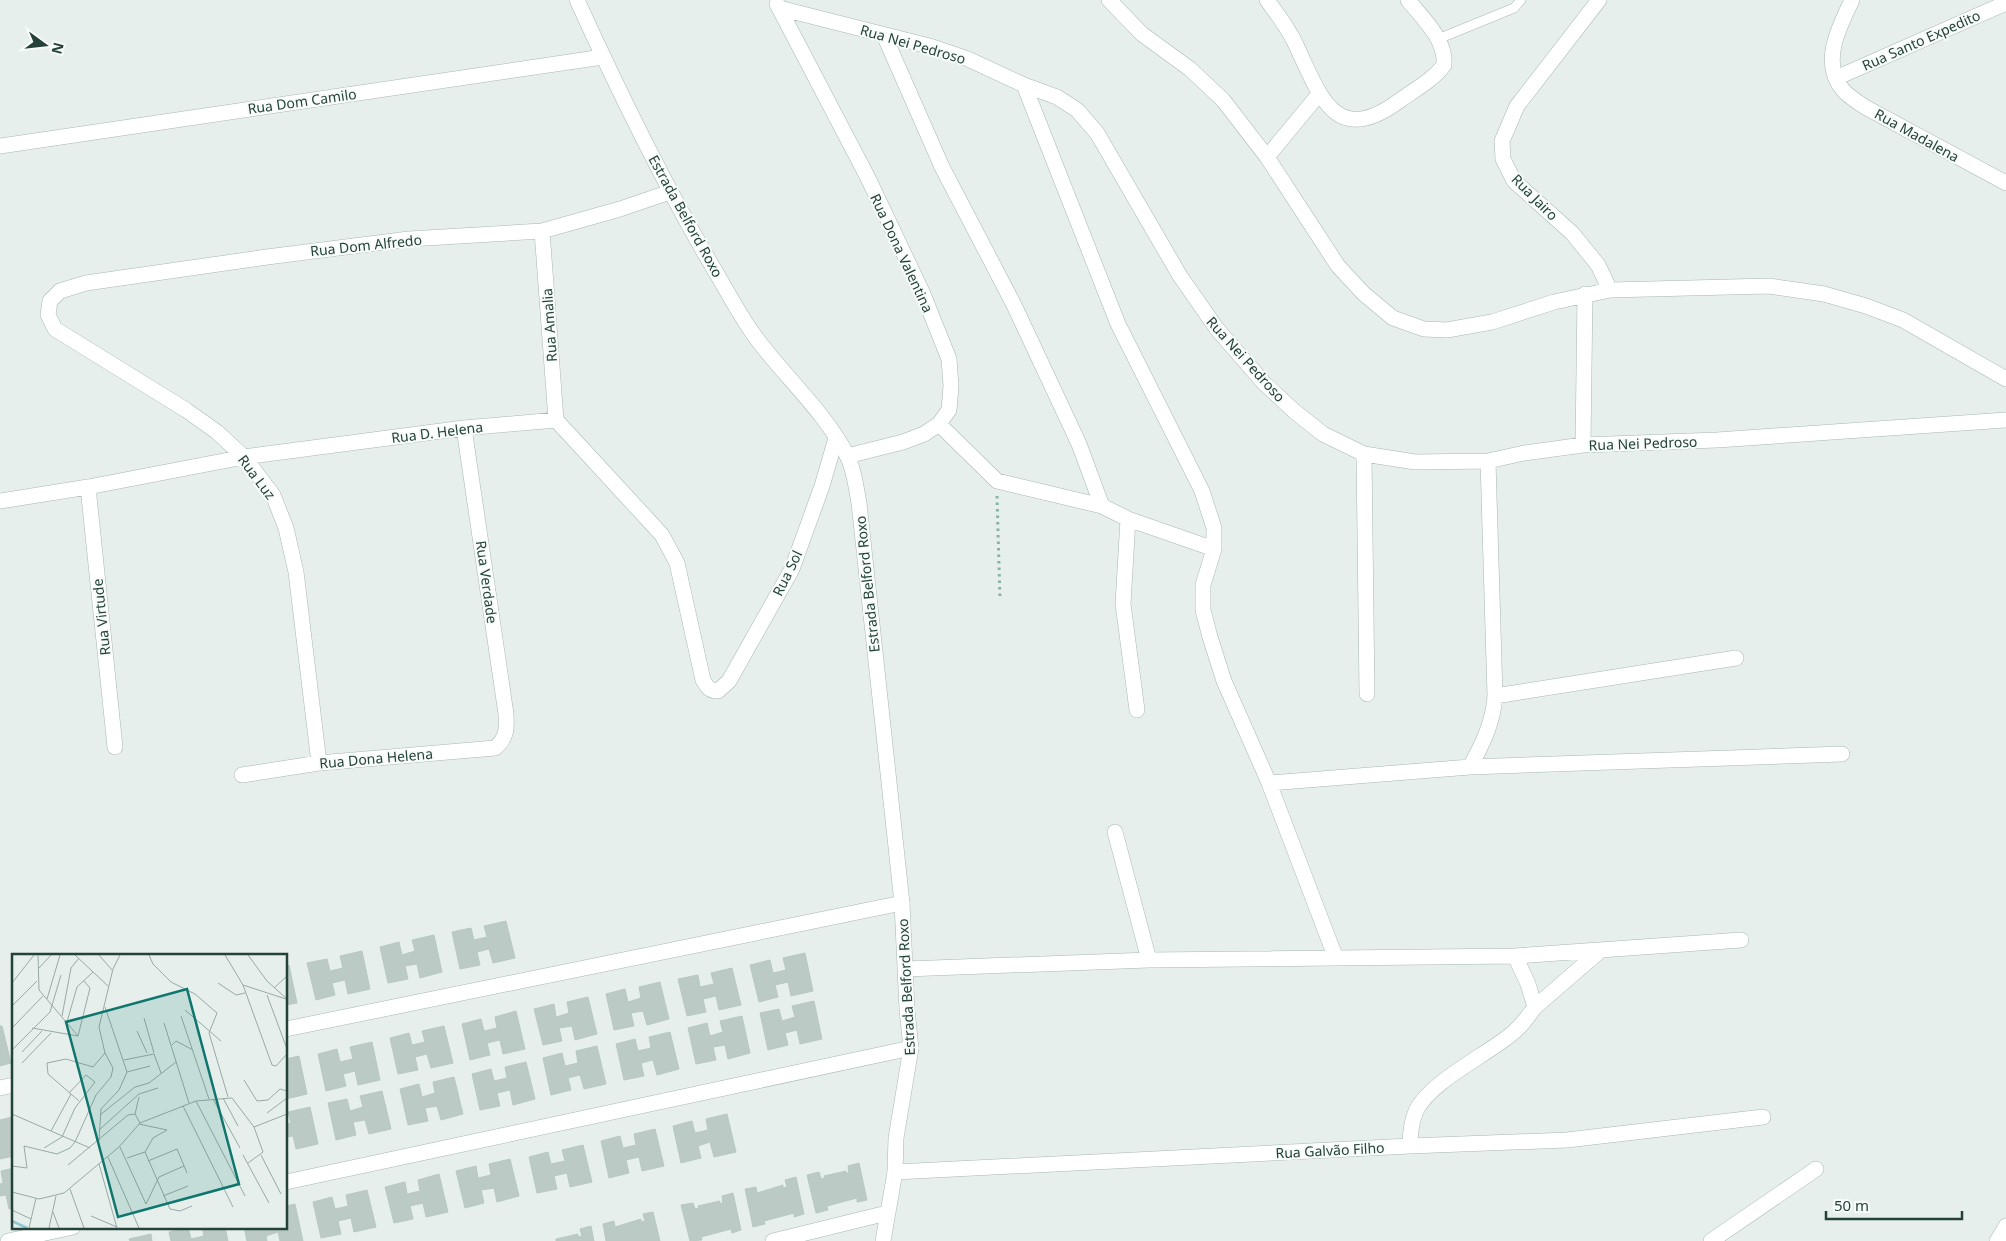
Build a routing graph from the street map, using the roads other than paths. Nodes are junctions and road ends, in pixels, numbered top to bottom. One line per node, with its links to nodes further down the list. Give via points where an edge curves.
1 (577, 0): 12 (street, Estrada Belford Roxo)
2 (1109, 0): 17 (street, via 1142,34 1190,69 1223,100)
3 (1267, 0): 15 (street, via 1295,43)
4 (1408, 0): 11 (street)
5 (1522, 0): 11 (lane, via 1514,8)
6 (1599, 0): 21 (street, Rua Jairo, via 1517,106 1502,141 1503,159 1514,181 1572,233 1598,265)
7 (1852, 0): 13 (street, via 1836,32 1832,56)
8 (777, 4): 10 (street, Rua Nei Pedroso); 27 (street, Rua Dona Valentina, via 872,187 923,294 949,359 949,410)
9 (2005, 5): 13 (street, Rua Santo Expedito)
10 (884, 35): 14 (street, Rua Nei Pedroso, via 968,59); 37 (street, via 942,167 1014,305 1079,444)
11 (1438, 38): 15 (street, via 1445,57 1444,65 1387,110 1350,120 1333,111)
12 (603, 57): 16 (street, Rua Dom Camilo); 19 (street, Estrada Belford Roxo)
13 (1836, 78): 18 (street, Rua Madalena, via 1844,91 1865,107)
14 (1024, 85): 31 (street, Rua Nei Pedroso, via 1057,97 1076,110 1097,133 1180,276 1217,329 1264,383 1323,434); 39 (street, via 1118,324 1202,491 1214,528)
15 (1319, 94): 17 (street)
16 (0, 146)
17 (1267, 158): 23 (street, via 1338,266 1393,318 1424,329 1447,330 1492,322)
18 (2006, 183)
19 (670, 192): 20 (street, Rua Dom Alfredo); 29 (street, Estrada Belford Roxo, via 754,335)
20 (542, 231): 22 (street, Rua Dom Alfredo, via 409,240 267,257 86,283); 25 (street, Rua Amalia)
21 (1610, 290): 23 (street); 24 (street, via 1770,286 1824,294 1903,320)
22 (60, 292): 33 (street, Rua Luz, via 50,301 48,315 55,329 186,410)
23 (1585, 294): 30 (street)
24 (2006, 379)
25 (556, 420): 28 (street, Rua D. Helena); 29 (street, Rua Sol, via 662,536 677,563 703,680 712,691 718,691 729,681 792,568)
26 (2006, 420): 30 (street, Rua Nei Pedroso, via 1717,440)
27 (939, 424): 32 (street, via 903,442); 37 (street, via 997,481)
28 (464, 428): 33 (street, Rua D. Helena); 44 (street, Rua Verdade, via 506,714)
29 (836, 438): 32 (street, Estrada Belford Roxo)
30 (1583, 445): 34 (street, Rua Nei Pedroso)
31 (1364, 454): 34 (street, Rua Nei Pedroso, via 1415,462); 41 (street)
32 (847, 456): 52 (street, Estrada Belford Roxo, via 860,502)
33 (244, 457): 35 (street, Rua D. Helena); 47 (street, Rua Luz, via 273,494 286,528 296,572)
34 (1488, 461): 42 (street)
35 (88, 487): 36 (street, Rua D. Helena); 45 (street, Rua Virtude)
36 (0, 501)
37 (1102, 506): 38 (street)
38 (1128, 519): 39 (street); 43 (street, via 1124,604)
39 (1214, 548): 50 (street, via 1203,585 1204,610 1224,681)
40 (1736, 658): 42 (street)
41 (1367, 694)
42 (1495, 696): 48 (street, via 1488,734)
43 (1138, 710)
44 (505, 736): 47 (street, Rua Dona Helena, via 495,748)
45 (115, 747)
46 (1842, 754): 48 (street)
47 (319, 763): 49 (street, Rua Dona Helena)
48 (1470, 767): 50 (street)
49 (242, 775)
50 (1269, 783): 55 (street)
51 (1115, 832): 57 (street)
52 (902, 903): 58 (street, Estrada Belford Roxo); 60 (street)
53 (1741, 940): 54 (street)
54 (1601, 950): 56 (street); 59 (street)
55 (1334, 956): 56 (street); 57 (street)
56 (1514, 956): 59 (street)
57 (1149, 960): 58 (street)
58 (906, 969): 61 (street, Estrada Belford Roxo)
59 (1536, 1008): 63 (street, via 1509,1036 1435,1089 1417,1110 1411,1126)
60 (288, 1029)
61 (911, 1048): 65 (street, Estrada Belford Roxo, via 896,1138); 66 (street)
62 (1764, 1117): 63 (street, Rua Galvão Filho, via 1567,1140)
63 (1410, 1146): 65 (street, Rua Galvão Filho)
64 (1816, 1169): 73 (street)
65 (895, 1172): 67 (street, Estrada Belford Roxo)
66 (288, 1182)
67 (887, 1213): 71 (street); 72 (street, Estrada Belford Roxo)
68 (2006, 1226): 74 (street)
69 (68, 1228): 70 (street)
70 (8, 1241)
71 (773, 1241)
72 (883, 1241)
73 (1712, 1241)
74 (1996, 1241)

